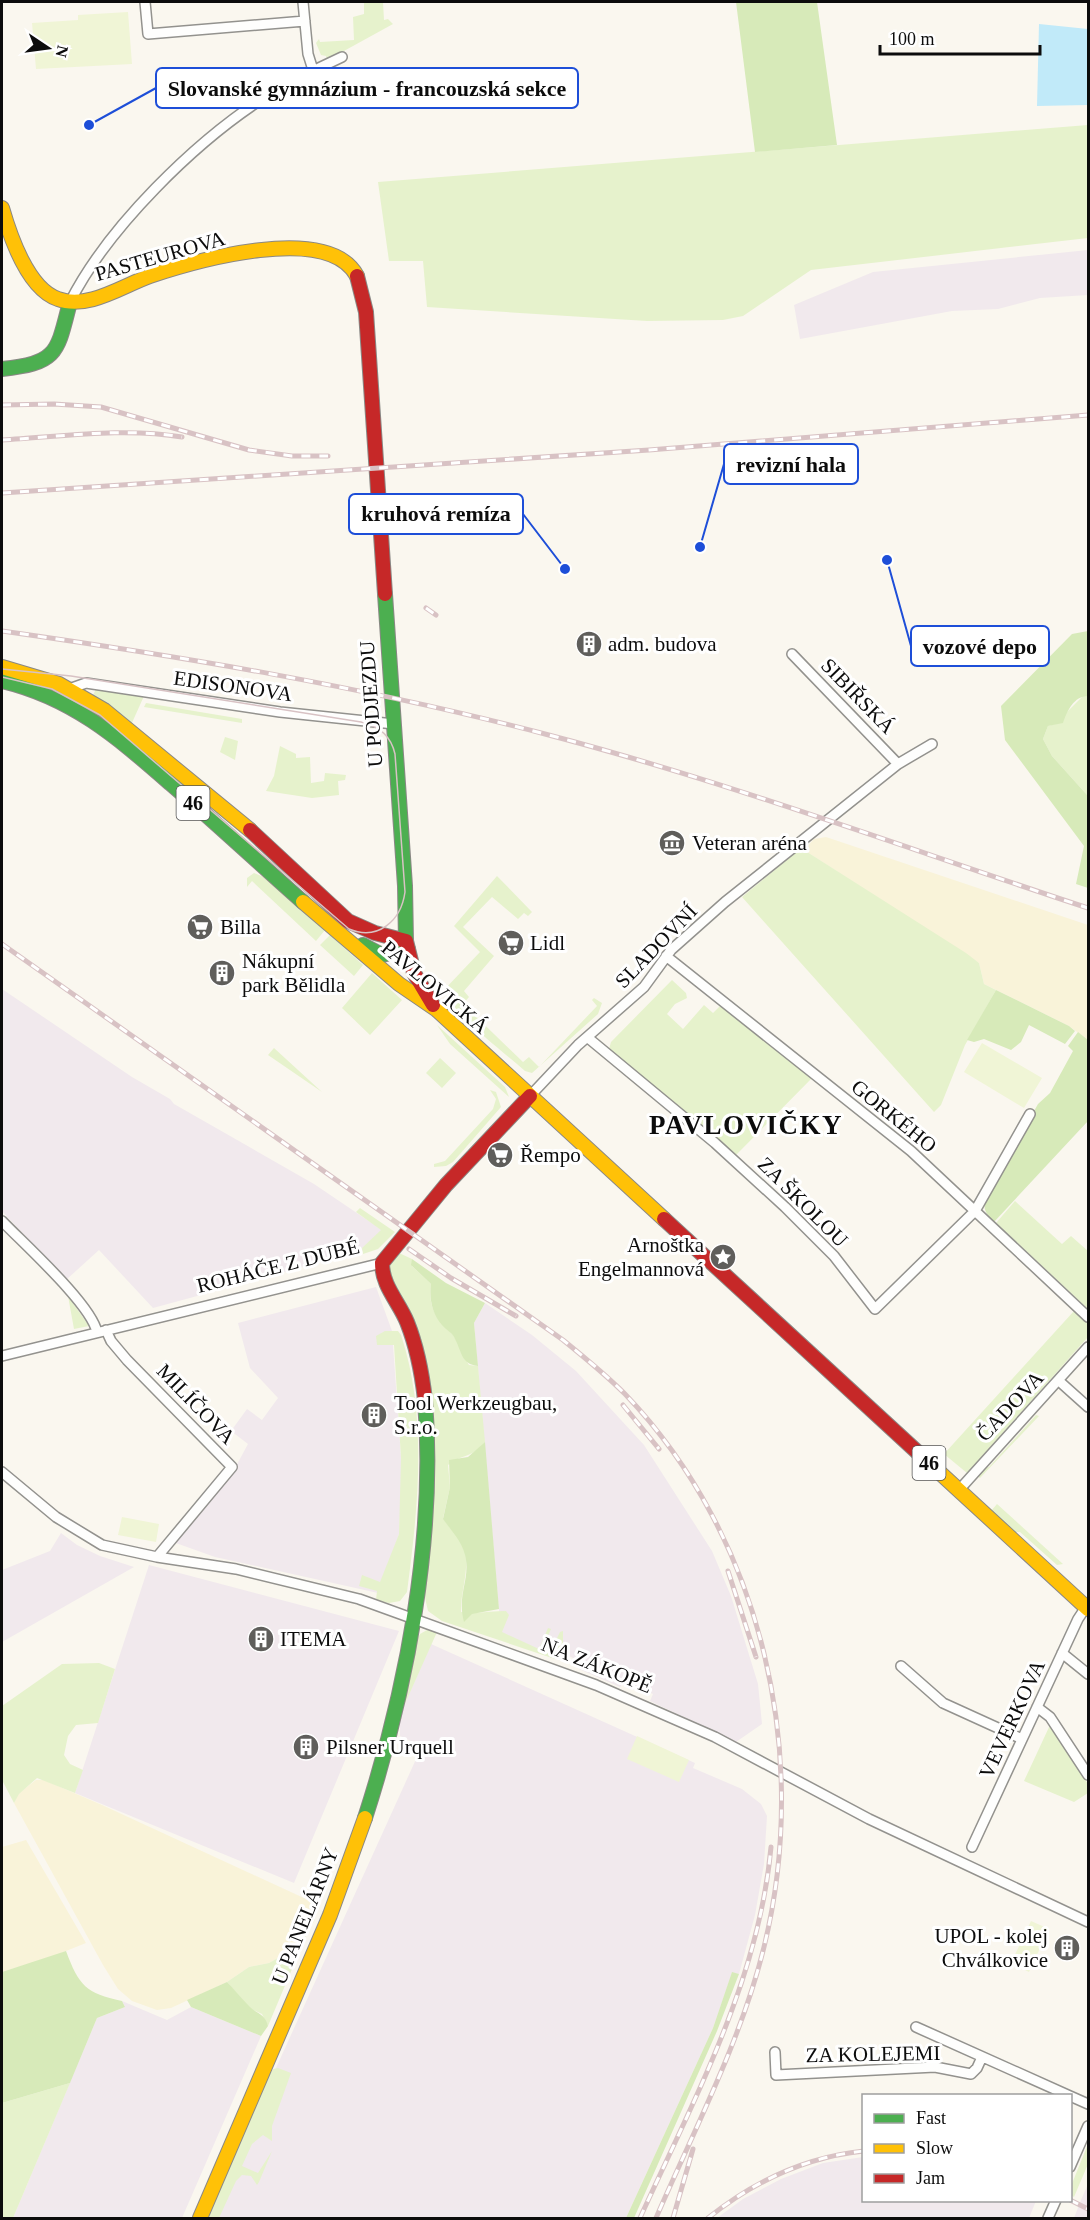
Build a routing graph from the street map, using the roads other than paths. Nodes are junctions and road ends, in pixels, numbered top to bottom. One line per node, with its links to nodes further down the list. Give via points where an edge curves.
1 (145, 2): 3 (street, via 148,34)
2 (303, 2): 3 (street)
3 (305, 21): 5 (street)
4 (342, 57): 5 (street)
5 (313, 70): 7 (street, via 256,103 156,188 112,238)
6 (3, 215): 7 (main road, via 38,286 55,298)
7 (70, 302): 8 (main road, via 53,355 36,365); 9 (main road, PASTEUROVA, via 166,271 233,256 306,248 330,252 350,266 362,289)
8 (2, 369)
9 (371, 387): 14 (main road, U PODJEZDU)
10 (792, 654): 16 (street, SIBIŘSKÁ)
11 (2, 667): 13 (main road, 46, via 41,677)
12 (2, 681): 13 (main road, 46)
13 (67, 695): 14 (street, EDISONOVA, via 86,683 280,712); 17 (main road, PAVLOVICKÁ / 46); 18 (main road, 46, via 104,710 247,827 343,916 364,929)
14 (394, 724): 18 (main road, U PODJEZDU)
15 (932, 744): 16 (street, SLADOVNÍ)
16 (898, 764): 19 (street, SLADOVNÍ, via 744,886)
17 (339, 933): 18 (main road, via 378,955 390,955); 20 (main road, PAVLOVICKÁ / 46, via 414,997)
18 (407, 945): 20 (main road, U PODJEZDU, via 414,973)
19 (666, 956): 21 (street, SLADOVNÍ, via 644,987); 24 (street, GORKÉHO, via 911,1151)
20 (437, 1010): 22 (main road, PAVLOVICKÁ / 46)
21 (587, 1037): 22 (street, SLADOVNÍ); 24 (street, ZA ŠKOLOU, via 715,1143 821,1242 875,1310)
22 (530, 1096): 26 (main road, ROHÁČE Z DUBÉ, via 446,1185); 34 (main road, PAVLOVICKÁ / 46)
23 (1030, 1114): 24 (street)
24 (972, 1208): 27 (street, GORKÉHO)
25 (2, 1221): 28 (street)
26 (382, 1263): 28 (street, ROHÁČE Z DUBÉ); 37 (main road, via 382,1274 407,1321 423,1379 424,1507)
27 (1089, 1317)
28 (101, 1331): 30 (street, ROHÁČE Z DUBÉ); 35 (street, MILÍČOVA, via 232,1467)
29 (1089, 1347): 31 (street, ČADOVA)
30 (2, 1356)
31 (1059, 1381): 32 (street); 34 (street, ČADOVA)
32 (1089, 1407)
33 (2, 1472): 35 (street, NA ZÁKOPĚ, via 90,1539 120,1551)
34 (959, 1490): 36 (main road, 46)
35 (158, 1557): 37 (street, NA ZÁKOPĚ, via 296,1582)
36 (1087, 1608): 38 (street, VEVERKOVA)
37 (412, 1617): 45 (street, NA ZÁKOPĚ, via 596,1685 715,1737 869,1819); 55 (main road, U PANELÁRNY, via 396,1709 361,1832)
38 (1062, 1653): 40 (street); 41 (street, VEVERKOVA)
39 (901, 1666): 42 (street, via 943,1702)
40 (1089, 1674)
41 (1037, 1707): 42 (street, VEVERKOVA); 43 (street, via 1050,1717)
42 (1022, 1739): 44 (street, VEVERKOVA)
43 (1089, 1775)
44 (972, 1847)
45 (1089, 1922)
46 (916, 2027): 48 (street, ZA KOLEJEMI)
47 (775, 2052): 48 (street, ZA KOLEJEMI, via 776,2074 935,2067 971,2074)
48 (982, 2056): 49 (street, ZA KOLEJEMI)
49 (1066, 2094)
50 (1072, 2097): 51 (street, ZA KOLEJEMI)
51 (1089, 2104)
52 (1089, 2126): 53 (street)
53 (1072, 2165)
54 (1055, 2202): 56 (street)
55 (200, 2218)
56 (1048, 2218)

